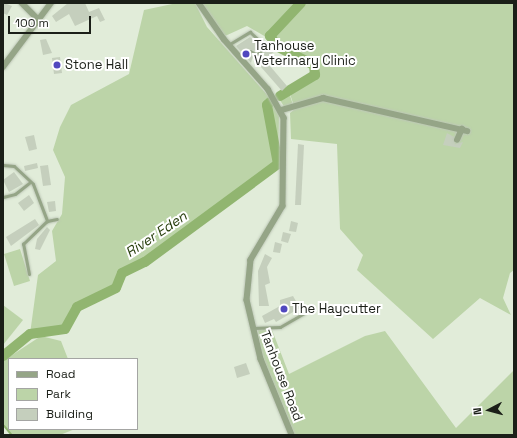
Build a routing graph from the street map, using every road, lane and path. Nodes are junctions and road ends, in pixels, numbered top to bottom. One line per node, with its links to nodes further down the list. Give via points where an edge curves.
1 (22, 3): 4 (street)
2 (51, 3): 4 (street)
3 (199, 3): 5 (street)
4 (38, 19): 7 (street)
5 (228, 45): 6 (lane, via 250,32 265,46 257,55); 8 (street)
6 (250, 51)
7 (3, 67)
8 (282, 110): 9 (street, via 323,98 465,130); 17 (street, Tanhouse Road, via 285,125 283,206 248,270 247,300)
9 (457, 140)
10 (3, 165): 11 (lane, via 14,166)
11 (29, 182): 12 (lane, via 15,194); 14 (lane, via 38,191)
12 (3, 197)
13 (57, 219): 14 (lane)
14 (47, 221): 15 (lane, via 23,244)
15 (29, 274)
16 (304, 313): 17 (lane, via 280,327)
17 (251, 328): 18 (street, Tanhouse Road)
18 (292, 435)

